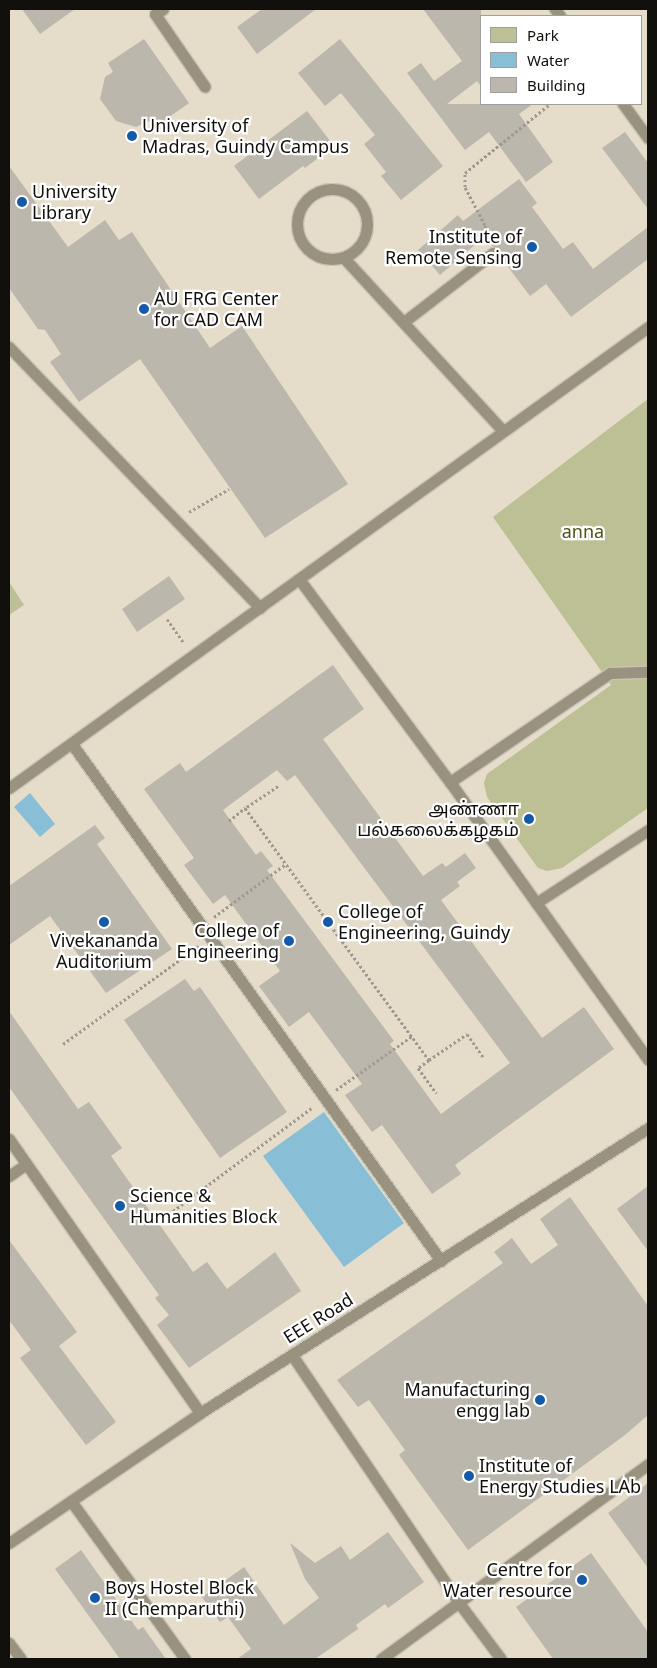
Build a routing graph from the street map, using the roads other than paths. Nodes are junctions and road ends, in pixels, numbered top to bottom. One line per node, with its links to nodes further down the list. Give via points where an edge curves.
1 (163, 9): 2 (lane, via 155,14)
2 (205, 87)
3 (625, 105): 4 (lane)
4 (648, 138)
5 (493, 253): 7 (lane)
6 (344, 258): 6 (lane, via 316,256 301,242 296,224 298,211 305,200 322,189 342,189 356,197 365,211 367,233 359,248); 7 (lane)
7 (405, 321): 10 (lane)
8 (648, 327): 10 (lane)
9 (9, 347): 12 (lane)
10 (503, 431): 11 (lane)
11 (299, 579): 12 (lane); 15 (lane)
12 (260, 608): 14 (lane)
13 (648, 672): 15 (lane, via 610,673)
14 (72, 744): 16 (lane); 24 (lane)
15 (450, 782): 18 (lane)
16 (9, 788)
17 (648, 830): 18 (lane)
18 (536, 904): 19 (lane)
19 (648, 1060)
20 (648, 1128): 24 (lane, EEE Road)
21 (9, 1139): 22 (lane)
22 (26, 1164): 23 (lane); 26 (lane)
23 (9, 1176)
24 (441, 1261): 25 (lane, EEE Road)
25 (292, 1355): 26 (lane, EEE Road); 30 (lane)
26 (200, 1413): 28 (lane, EEE Road)
27 (648, 1464): 30 (lane)
28 (70, 1501): 29 (lane, EEE Road); 33 (lane)
29 (9, 1543)
30 (458, 1602): 34 (lane); 35 (lane)
31 (9, 1643): 32 (lane)
32 (21, 1659)
33 (185, 1659)
34 (381, 1659)
35 (501, 1659)

